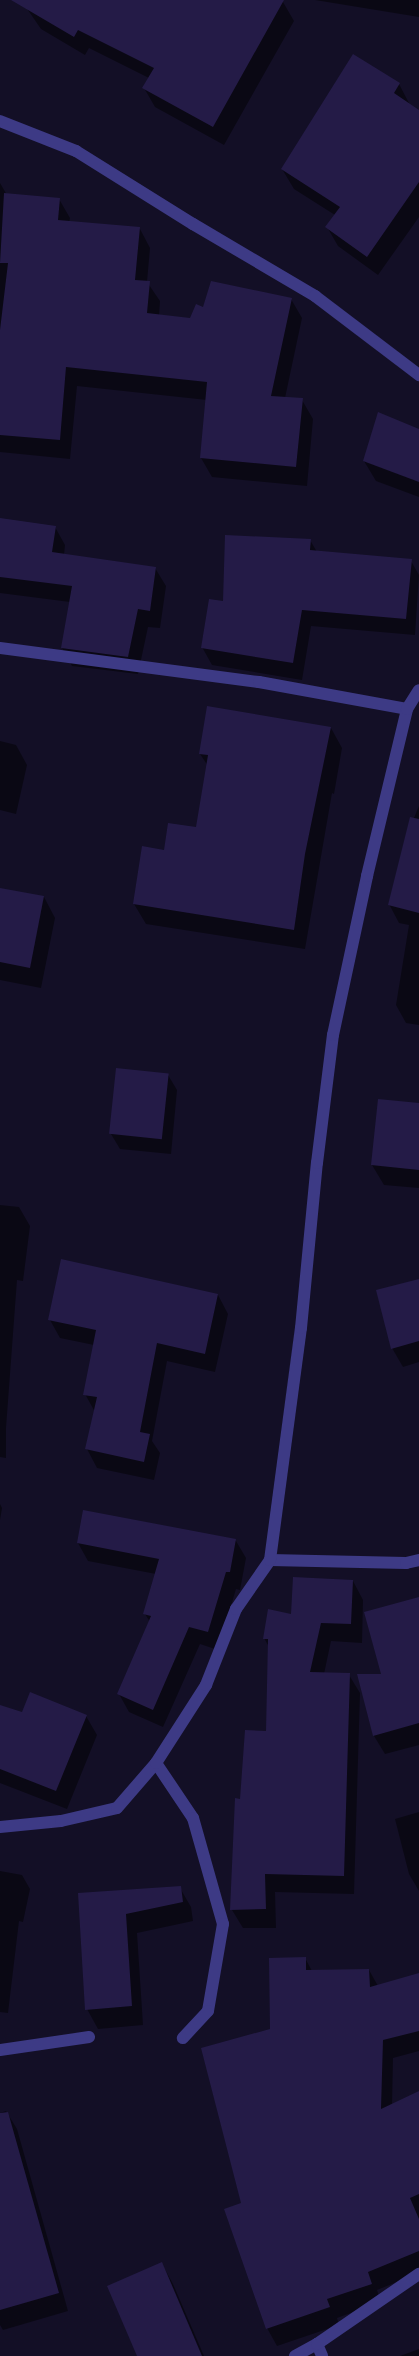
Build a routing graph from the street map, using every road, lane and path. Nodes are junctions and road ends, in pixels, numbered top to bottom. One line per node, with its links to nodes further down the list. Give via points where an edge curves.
1 (0, 121): 2 (street, via 76,151 315,296)
2 (419, 375)
3 (0, 648): 5 (street, via 259,682)
4 (419, 690): 5 (street)
5 (408, 709): 6 (street, via 367,876 333,1035 301,1328)
6 (270, 1560): 7 (street, via 406,1563); 8 (street, via 236,1609 206,1685)
7 (419, 1560)
8 (156, 1764): 9 (street, via 117,1808 61,1821); 11 (street, via 193,1818 223,1924 208,2011)
9 (0, 1827)
10 (89, 2037): 12 (street)
11 (183, 2038)
12 (0, 2050)
13 (419, 2274): 14 (street)
14 (320, 2350): 15 (street)
15 (295, 2356)

